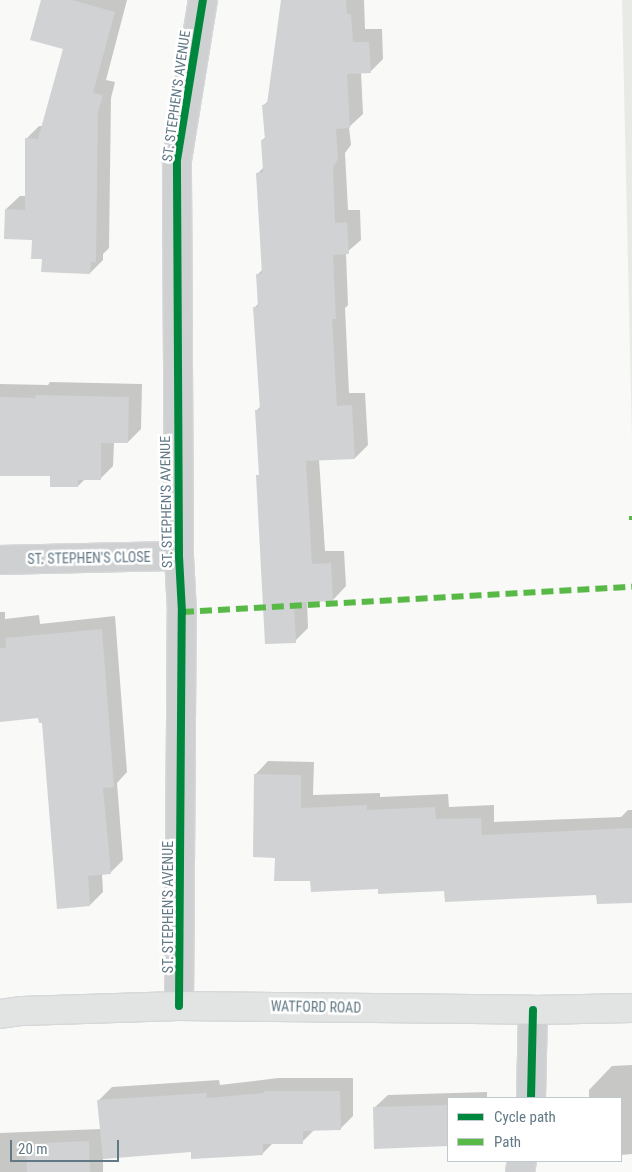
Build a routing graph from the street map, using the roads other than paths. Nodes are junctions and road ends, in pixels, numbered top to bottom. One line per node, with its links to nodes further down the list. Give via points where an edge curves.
1 (203, 0): 2 (street, ST. STEPHEN'S AVENUE, via 177,160)
2 (179, 556): 3 (street, ST. STEPHEN'S CLOSE); 4 (street, ST. STEPHEN'S AVENUE, via 182,612)
3 (0, 560)
4 (179, 1006): 6 (main road, WATFORD ROAD); 7 (main road, WATFORD ROAD, via 22,1010)
5 (632, 1008): 6 (main road, WATFORD ROAD)
6 (533, 1010): 8 (street)
7 (0, 1014)
8 (531, 1097)

